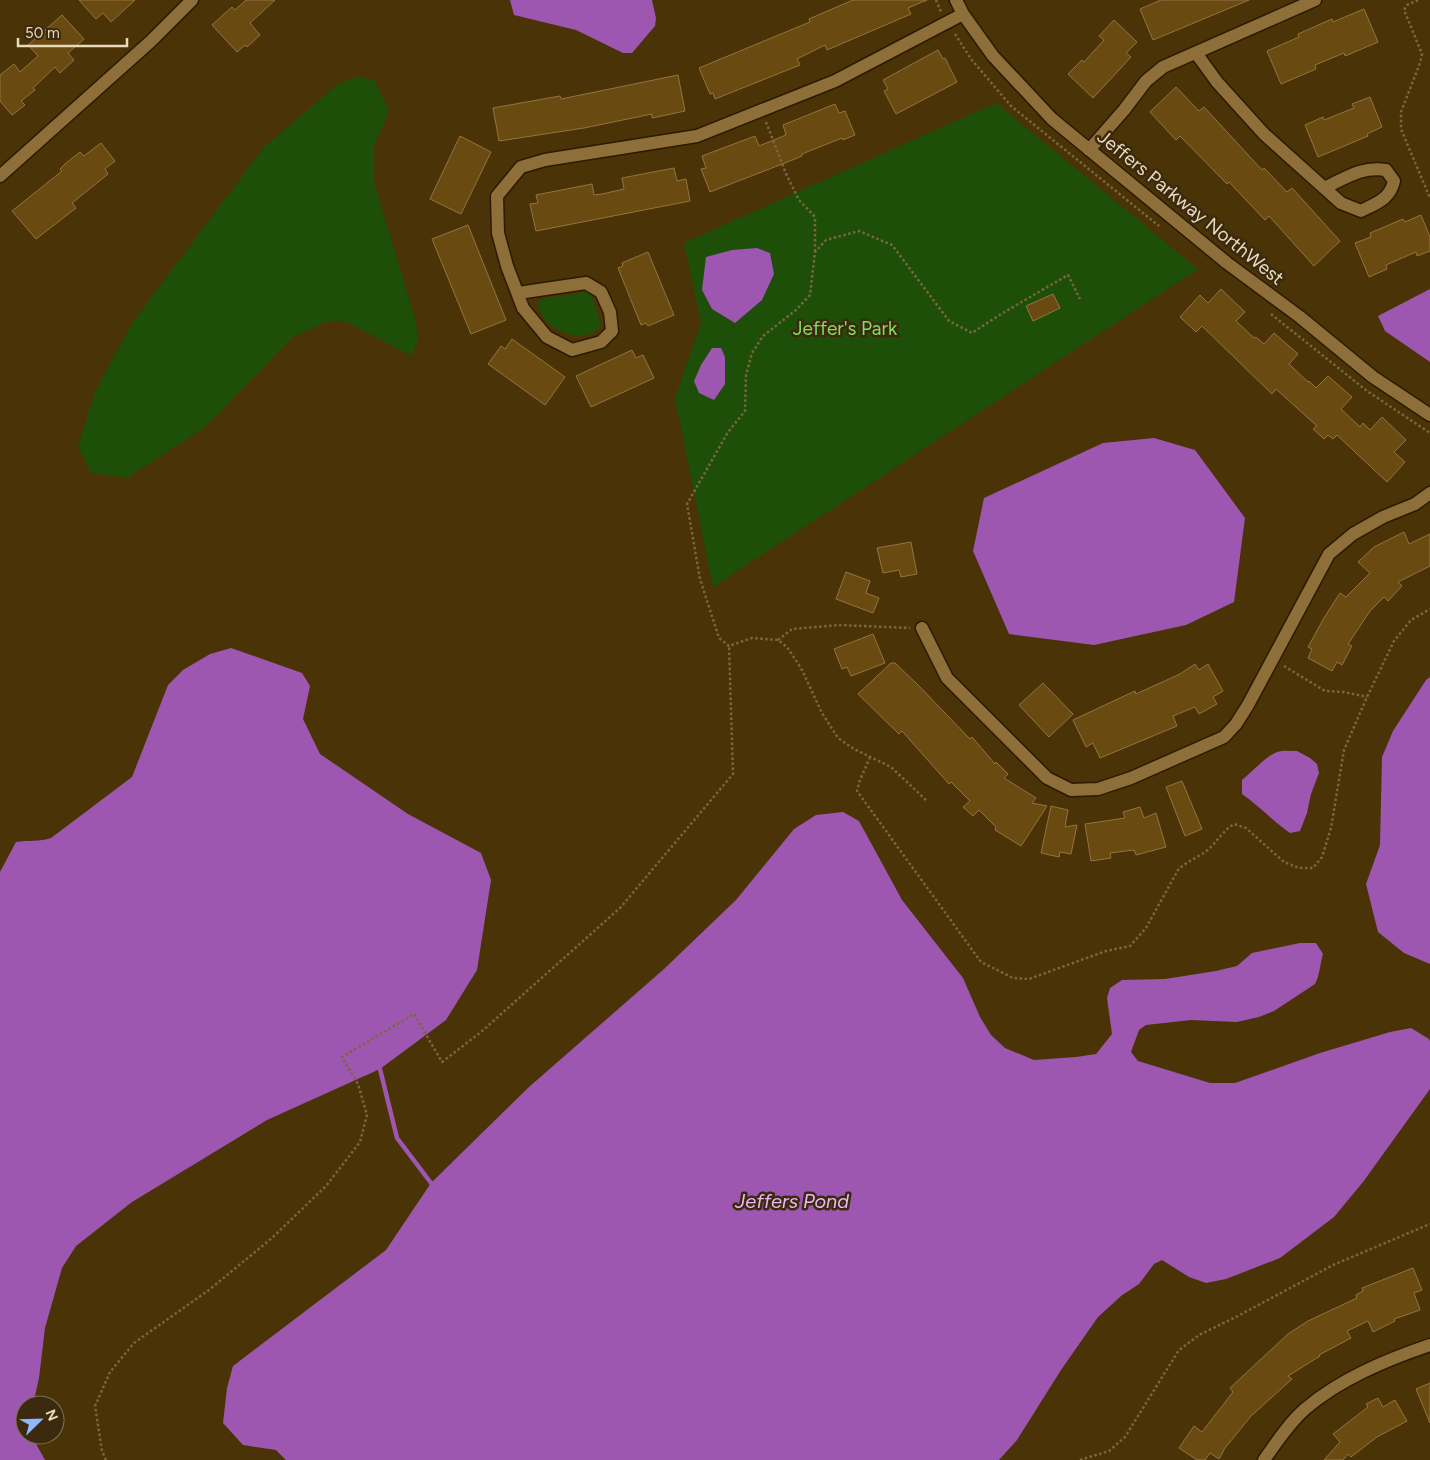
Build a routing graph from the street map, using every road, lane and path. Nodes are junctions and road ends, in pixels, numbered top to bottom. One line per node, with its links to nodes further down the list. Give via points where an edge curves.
1 (192, 0): 9 (street, via 151,41)
2 (956, 0): 5 (street, Jeffers Parkway NorthWest)
3 (1315, 0): 6 (street)
4 (1418, 0): 11 (path, via 1404,10 1422,54 1401,112 1401,129)
5 (962, 14): 7 (street, via 835,81); 8 (street, Jeffers Parkway NorthWest, via 993,56 1032,98)
6 (1196, 53): 8 (street, via 1164,68 1146,81); 10 (street, via 1217,82 1264,134)
7 (761, 111): 12 (path, via 799,200 815,217); 13 (street, via 697,136 545,160 521,168 497,196 498,233)
8 (1089, 150): 15 (street, Jeffers Parkway NorthWest, via 1373,377)
9 (0, 176)
10 (1324, 188): 10 (street, via 1341,203 1361,211 1380,202 1391,192 1394,181 1386,170 1373,168 1359,171)
11 (1430, 198)
12 (815, 252): 14 (path, via 826,240 859,230 892,245 949,321 972,333 1068,275); 20 (path, via 810,295 763,336 752,353 746,375 745,411 728,432 687,504 700,579 719,638)
13 (518, 293): 13 (street, via 523,308 547,337 572,350 601,342 612,331 610,312 601,292 586,284)
14 (1080, 299)
15 (1430, 415)
16 (1430, 493): 21 (street, via 1415,504 1353,534 1329,554)
17 (1430, 609): 22 (path, via 1411,620 1394,642)
18 (922, 628): 19 (path, via 839,625 792,629); 21 (street, via 947,678 1047,778 1072,790 1098,789 1131,778 1224,737 1248,705)
19 (778, 640): 20 (path, via 752,638); 23 (path, via 801,668 838,738)
20 (729, 646): 27 (path, via 733,774 620,908 481,1032 442,1062 414,1014 342,1057 358,1084 367,1115 360,1142 326,1186 272,1238 216,1285 134,1343 110,1372 95,1406)
21 (1273, 659): 22 (path, via 1325,691)
22 (1367, 697): 23 (path, via 1344,750 1331,828 1322,857 1313,868 1299,868 1284,862 1246,828 1234,824 1206,851 1178,870 1146,928 1130,946 1106,951 1029,979 1013,978 981,962 857,791)
23 (870, 756): 24 (path, via 891,767)
24 (926, 800)
25 (1430, 1224): 28 (path, via 1333,1265 1199,1335 1179,1350 1125,1437 1109,1451)
26 (1430, 1344): 29 (street, via 1391,1358 1348,1380 1304,1410)
27 (106, 1460)
28 (1080, 1460)
29 (1264, 1460)

